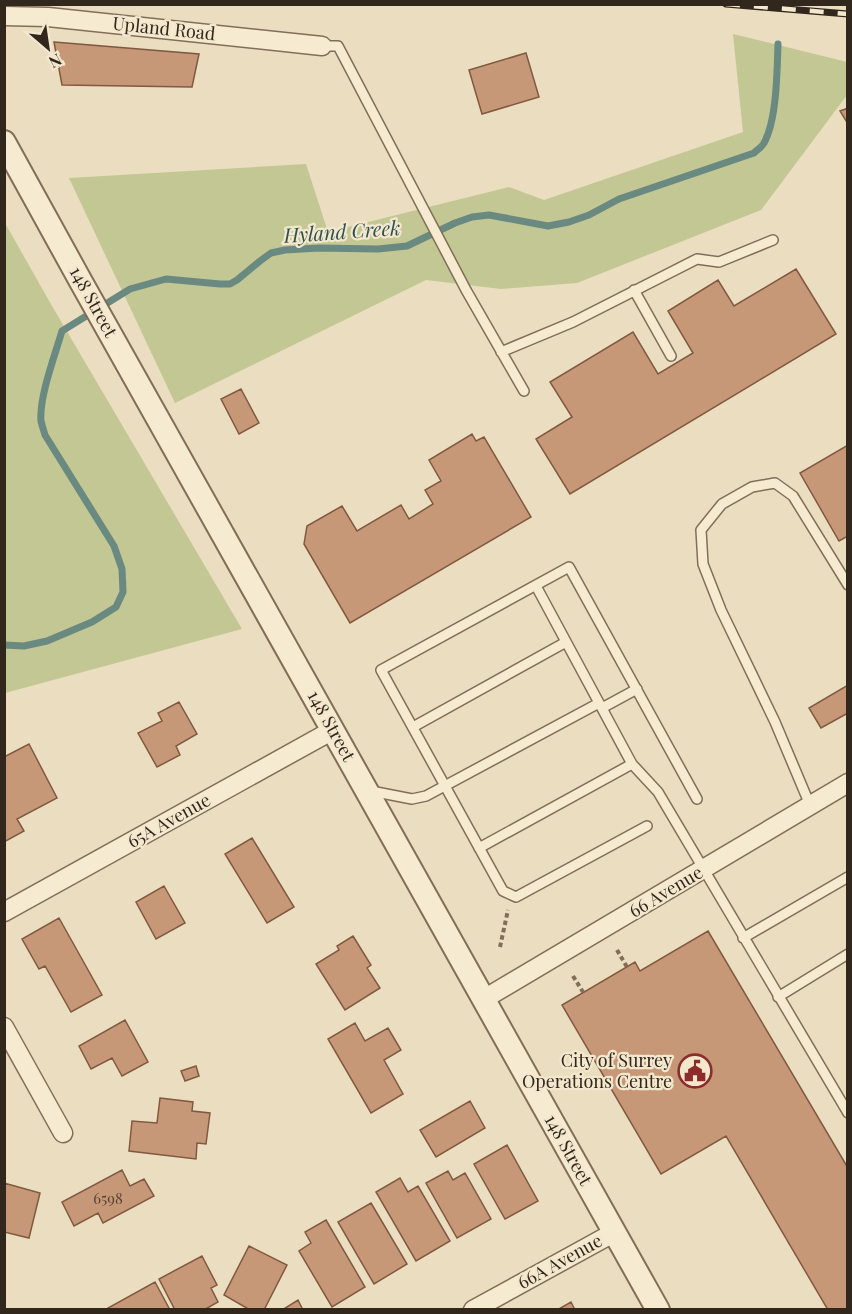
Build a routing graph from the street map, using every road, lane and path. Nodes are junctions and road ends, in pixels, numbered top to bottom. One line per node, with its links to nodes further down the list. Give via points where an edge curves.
1 (4, 16): 2 (street, Upland Road, via 48,17)
2 (322, 46): 6 (lane, via 338,46)
3 (4, 142): 15 (street, 148 Street)
4 (773, 240): 5 (lane, via 719,262 696,258)
5 (634, 290): 6 (lane, via 573,322); 7 (lane)
6 (501, 352): 8 (lane)
7 (671, 356)
8 (524, 391)
9 (848, 585): 21 (lane, via 793,496 775,483 752,487 722,504 701,530 703,564 721,610)
10 (536, 586): 11 (lane); 12 (lane, via 569,567); 14 (lane, via 381,670)
11 (566, 642): 13 (lane); 14 (lane)
12 (637, 690): 13 (lane); 20 (lane)
13 (600, 705): 16 (lane); 18 (lane)
14 (413, 727): 18 (lane)
15 (333, 730): 19 (street, 148 Street); 27 (street, 65A Avenue)
16 (632, 764): 23 (lane); 24 (lane, via 658,792)
17 (848, 783): 21 (street, 66 Avenue)
18 (446, 787): 19 (lane, via 412,799); 23 (lane)
19 (366, 790): 36 (street, 148 Street)
20 (698, 799)
21 (810, 805): 24 (street, 66 Avenue)
22 (647, 826): 26 (lane, via 516,897)
23 (479, 848): 26 (lane, via 503,891)
24 (703, 870): 28 (lane); 36 (street, 66 Avenue)
25 (848, 877): 28 (lane)
26 (512, 895): 29 (path)
27 (4, 912)
28 (743, 938): 35 (lane)
29 (500, 947)
30 (617, 950): 32 (path)
31 (848, 954): 35 (lane)
32 (627, 967)
33 (573, 976): 34 (path)
34 (583, 992)
35 (778, 997): 38 (lane)
36 (484, 999): 40 (street, 148 Street)
37 (4, 1027): 39 (street)
38 (848, 1113)
39 (63, 1133)
40 (615, 1232): 41 (street, 66A Avenue); 42 (street, 148 Street)
41 (473, 1310)
42 (658, 1310)

